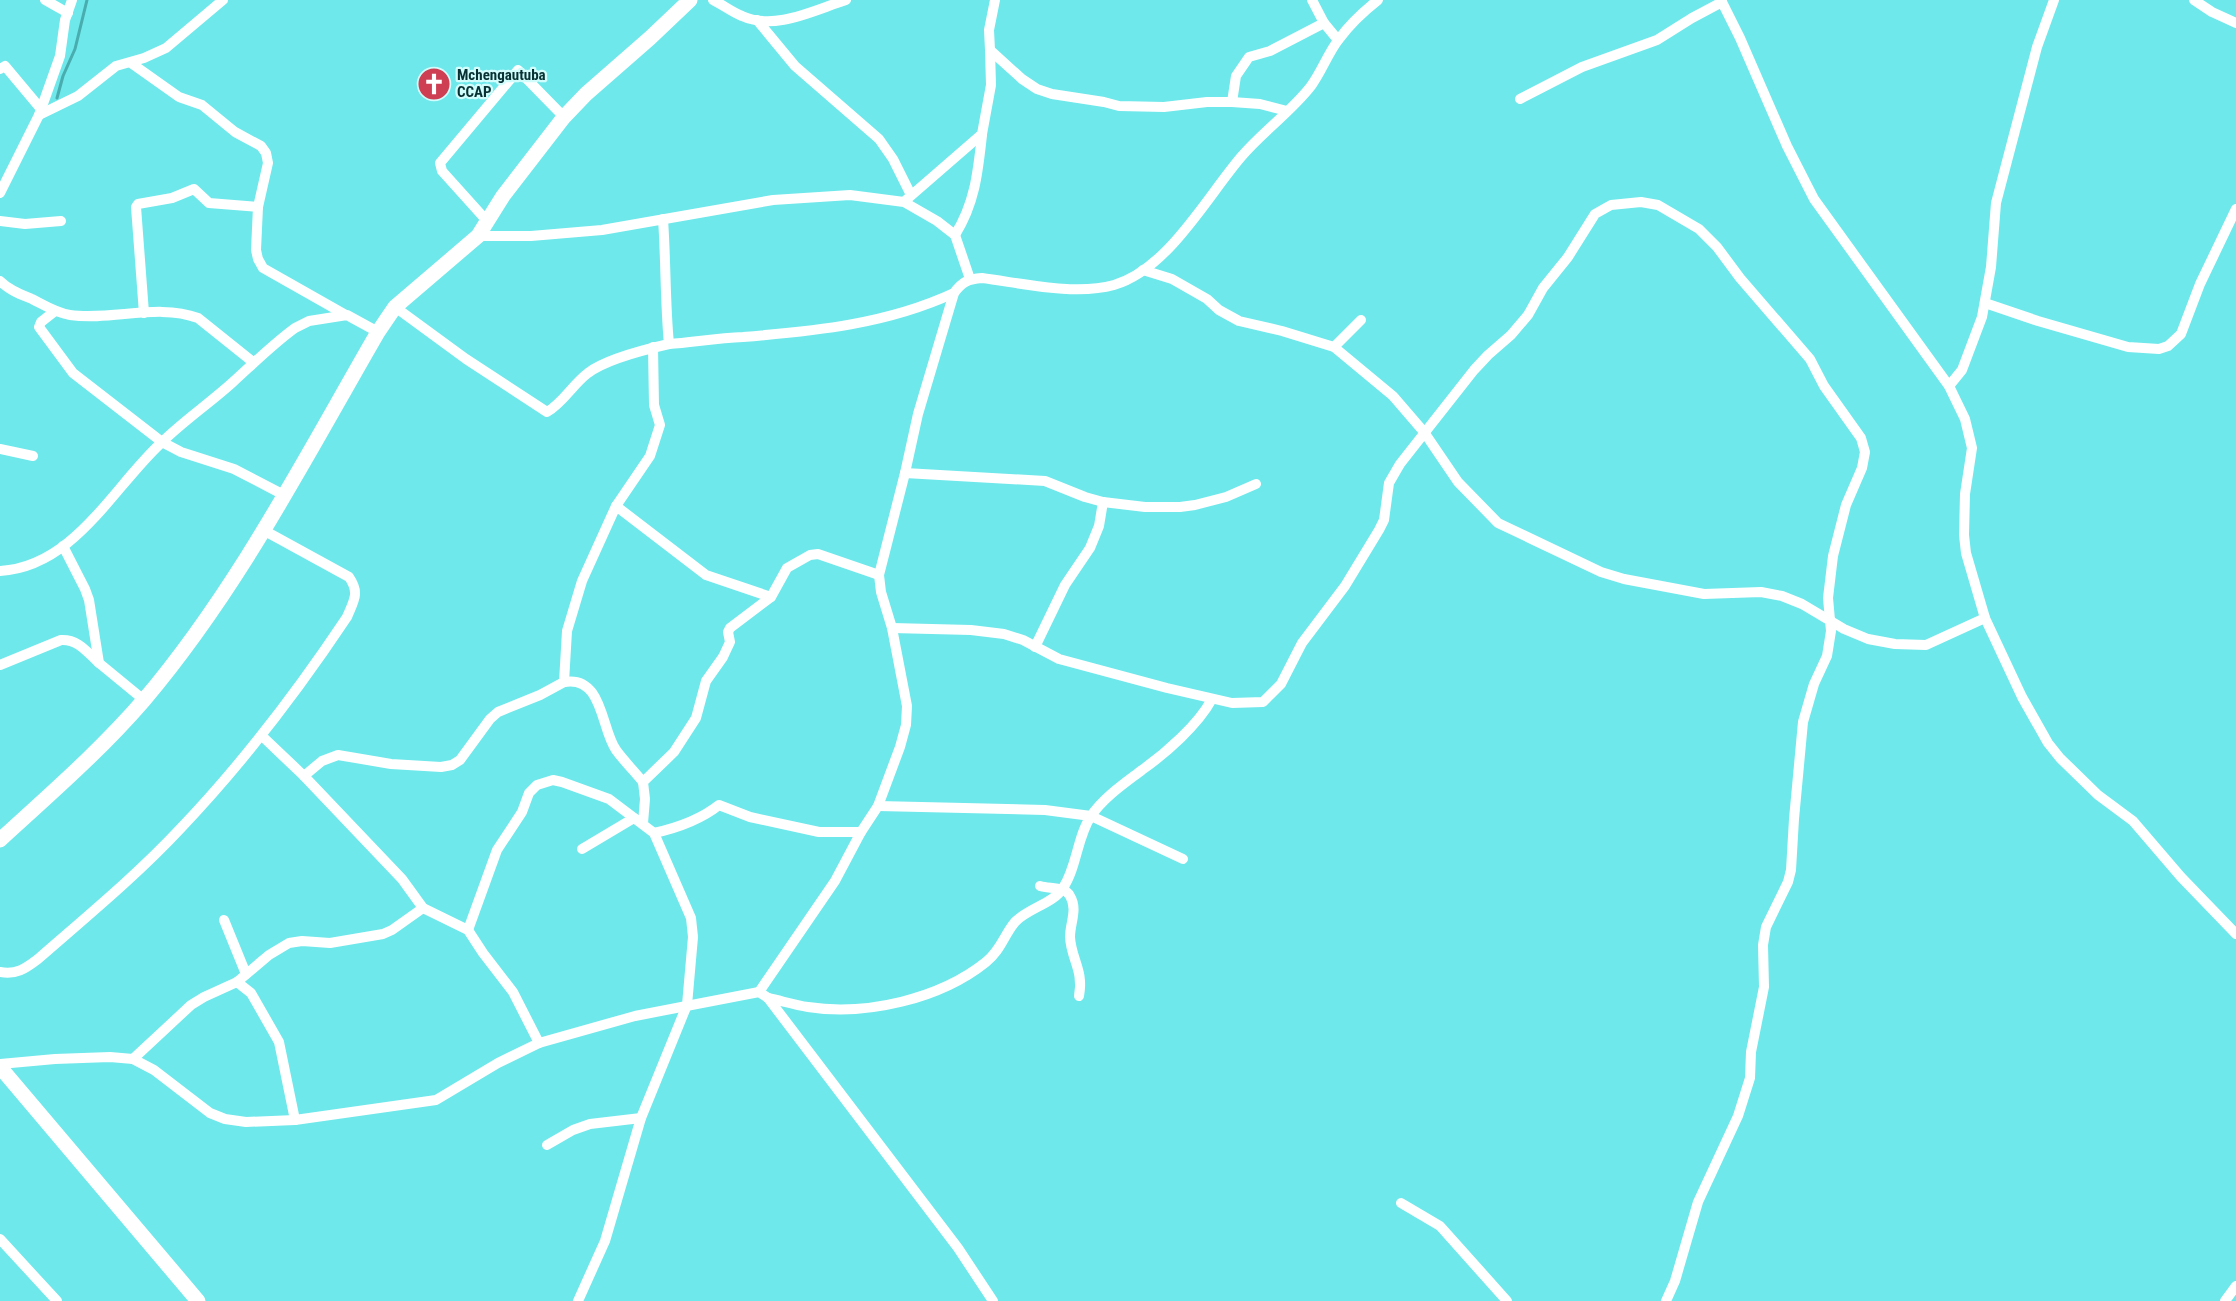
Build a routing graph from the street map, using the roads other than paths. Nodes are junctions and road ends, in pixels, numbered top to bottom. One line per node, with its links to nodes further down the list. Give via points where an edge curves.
1 (45, 0): 13 (street)
2 (72, 0): 13 (street)
3 (223, 0): 19 (street, via 166,48)
4 (690, 0): 25 (street)
5 (713, 0): 14 (street)
6 (846, 0): 14 (street, via 782,20)
7 (995, 0): 18 (street)
8 (1312, 0): 15 (street)
9 (1378, 0): 17 (street)
10 (2054, 0): 41 (street, via 2037,47 1996,203)
11 (2194, 0): 16 (street)
12 (1721, 1): 21 (street, via 1657,40 1582,68); 52 (street, via 1814,199)
13 (68, 13): 24 (street, via 60,56)
14 (757, 20): 28 (street, via 795,66 879,139 893,159)
15 (1324, 23): 17 (street); 22 (street, via 1270,51 1249,57 1236,76)
16 (2236, 23)
17 (1338, 40): 23 (street, via 1315,81)
18 (990, 50): 22 (street, via 1022,79 1052,94 1142,108); 26 (street, via 990,85)
19 (131, 63): 24 (street, via 116,66 78,96); 29 (street, via 261,146 268,164)
20 (2, 65): 24 (street)
21 (1520, 99)
22 (1232, 102): 23 (street)
23 (1287, 111): 37 (street, via 1242,155 1181,234)
24 (40, 112): 27 (street)
25 (564, 117): 34 (street); 34 (street, via 518,70 440,163 442,171)
26 (982, 134): 28 (street); 35 (street, via 973,197)
27 (0, 193)
28 (907, 199): 31 (street, via 850,195 773,200); 35 (street)
29 (258, 207): 44 (street, via 209,203 194,189 172,198 138,204); 45 (street, via 256,250 264,268)
30 (2236, 209): 41 (street, via 2181,334 2168,346 2128,346)
31 (663, 219): 36 (street, via 572,233); 48 (street)
32 (0, 221): 33 (street)
33 (61, 221)
34 (487, 221): 36 (street)
35 (955, 235): 38 (street)
36 (478, 236): 42 (street)
37 (1143, 270): 38 (street, via 1111,286 1087,288); 50 (street, via 1172,279 1239,321)
38 (970, 279): 40 (street)
39 (0, 281): 43 (street)
40 (954, 294): 48 (street, via 865,323); 57 (street, via 918,414)
41 (1985, 303): 52 (street, via 1962,370)
42 (394, 307): 47 (street); 49 (street, via 547,412 590,372)
43 (55, 311): 44 (street, via 91,316); 54 (street, via 39,327 74,373)
44 (144, 313): 51 (street, via 198,318)
45 (346, 315): 47 (street); 51 (street, via 309,321 295,328)
46 (1362, 320): 50 (street)
47 (378, 332): 59 (street)
48 (669, 344): 49 (street)
49 (653, 347): 61 (street, via 654,405 660,425 650,456)
50 (1334, 347): 53 (street, via 1393,396)
51 (254, 362): 54 (street)
52 (1949, 386): 67 (street, via 1971,440 1964,535)
53 (1424, 432): 68 (street, via 1458,482 1498,523 1523,536 1612,576 1704,594 1761,592 1782,596); 68 (street, via 1474,370 1528,315 1595,214 1611,205 1658,205 1699,229 1717,247 1810,359 1860,438 1865,452 1833,556); 74 (street, via 1389,483 1379,530 1345,586 1302,644 1281,684 1259,703)
54 (162, 442): 59 (street, via 234,469); 63 (street, via 90,524)
55 (0, 449): 56 (street)
56 (33, 456)
57 (905, 473): 60 (street, via 1045,481); 65 (street)
58 (1256, 484): 60 (street, via 1226,497 1179,507)
59 (284, 495): 62 (street)
60 (1103, 502): 70 (street, via 1090,548 1065,585)
61 (616, 506): 66 (street, via 706,575); 73 (street, via 582,581 572,614)
62 (265, 531): 75 (street); 76 (street, via 349,577 356,596 347,617)
63 (63, 546): 64 (street, via 24,567); 71 (street, via 89,600)
64 (0, 571)
65 (879, 575): 66 (street, via 814,554 787,568); 69 (street)
66 (771, 597): 78 (street, via 728,629 730,642 706,681 696,718 674,752)
67 (1985, 618): 68 (street, via 1916,646 1868,639); 92 (street, via 2048,743 2098,795 2133,821)
68 (1829, 620): 112 (street, via 1827,656 1803,722 1791,870 1766,927 1764,987 1750,1078 1736,1122 1698,1202)
69 (892, 628): 70 (street, via 995,632); 79 (street, via 907,706 906,725)
70 (1035, 647): 74 (street, via 1059,658)
71 (99, 663): 72 (street, via 75,641 61,640); 75 (street)
72 (0, 665)
73 (564, 682): 77 (street, via 498,712 452,765 391,764 338,755 322,760); 78 (street, via 577,681 595,697 615,748)
74 (1212, 699): 80 (street, via 1187,731 1121,785)
75 (144, 700): 84 (street, via 92,755)
76 (262, 736): 77 (street); 93 (street, via 181,829 123,885 24,970)
77 (304, 776): 89 (street, via 402,879)
78 (643, 782): 81 (street, via 645,799)
79 (878, 806): 80 (street, via 1034,809); 83 (street)
80 (1091, 816): 86 (street); 88 (street)
81 (638, 820): 82 (street); 85 (street); 91 (street, via 609,799 562,782 533,787 497,850)
82 (654, 832): 83 (street, via 674,829 719,805 819,832); 97 (street, via 691,918)
83 (861, 832): 95 (street)
84 (0, 840)
85 (582, 849)
86 (1183, 858)
87 (1040, 886): 88 (street)
88 (1063, 889): 95 (street, via 1014,923 987,962 922,997 843,1009 809,1007); 96 (street, via 1070,895 1074,912 1070,940 1081,980)
89 (423, 908): 91 (street); 94 (street, via 383,934 336,942 289,942)
90 (224, 920): 94 (street)
91 (468, 930): 98 (street, via 513,992)
92 (2236, 934)
93 (0, 972)
94 (241, 978): 99 (street, via 191,1005); 102 (street, via 279,1042)
95 (764, 995): 97 (street); 110 (street, via 958,1248)
96 (1079, 996)
97 (687, 1005): 98 (street); 101 (street)
98 (539, 1043): 102 (street, via 436,1100)
99 (133, 1059): 100 (street, via 66,1058); 102 (street, via 154,1070 210,1113 225,1119)
100 (0, 1066): 108 (street)
101 (641, 1118): 103 (street, via 590,1124); 109 (street, via 605,1241)
102 (295, 1120)
103 (547, 1145)
104 (1401, 1203): 111 (street, via 1440,1226)
105 (0, 1239): 107 (street)
106 (2236, 1286): 113 (street)
107 (57, 1301)
108 (198, 1301)
109 (578, 1301)
110 (993, 1301)
111 (1507, 1301)
112 (1666, 1301)
113 (2225, 1301)

